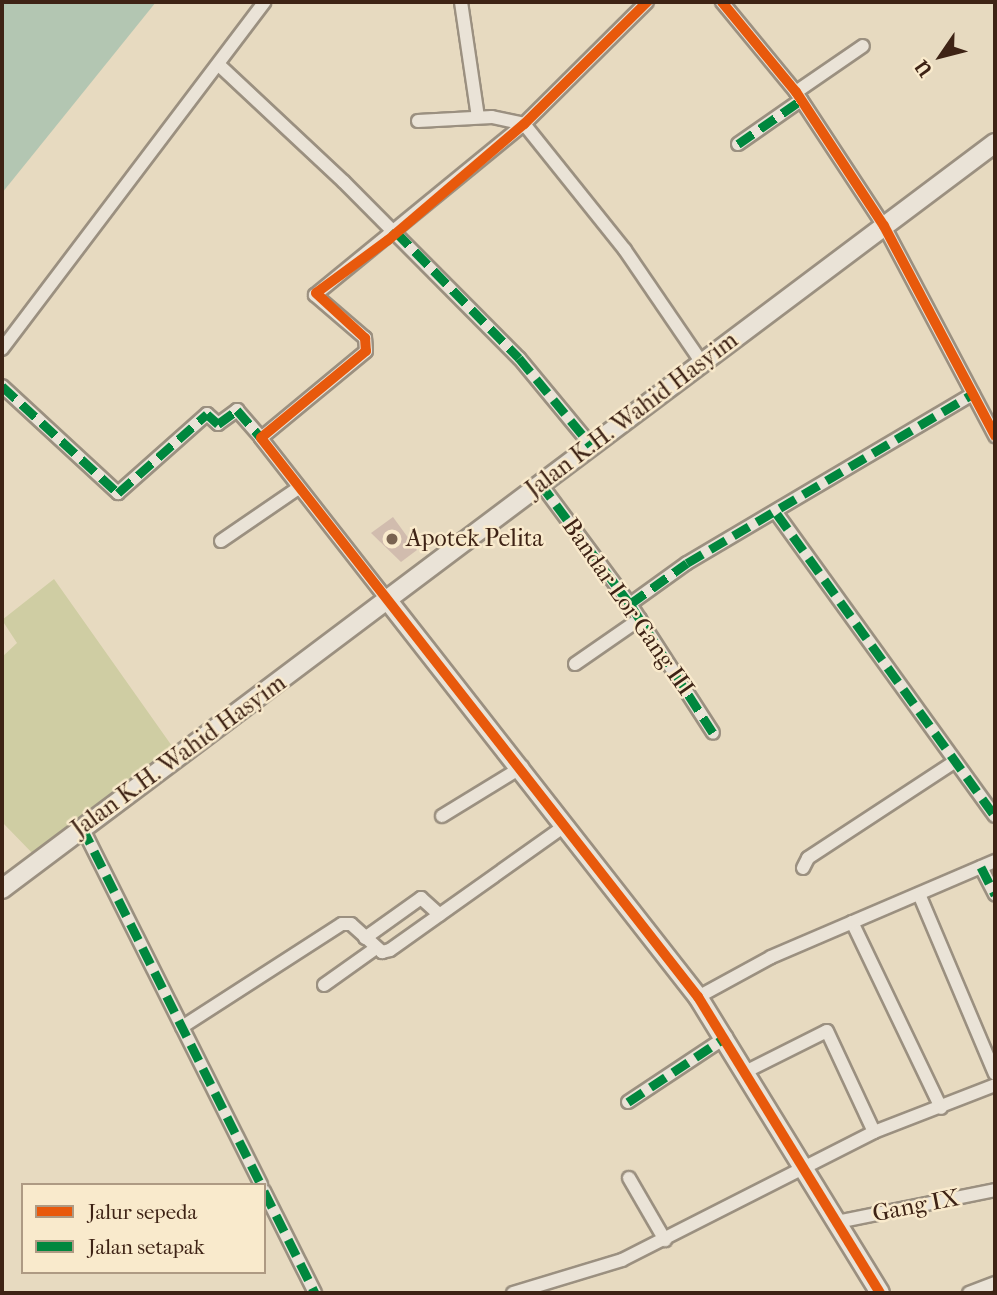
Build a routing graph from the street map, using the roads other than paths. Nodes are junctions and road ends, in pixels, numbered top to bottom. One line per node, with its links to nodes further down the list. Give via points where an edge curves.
1 (264, 2): 6 (street)
2 (461, 2): 8 (street)
3 (646, 2): 10 (street)
4 (722, 2): 7 (street)
5 (863, 46): 7 (street)
6 (219, 65): 14 (street); 15 (street)
7 (799, 96): 12 (street); 13 (street)
8 (478, 117): 9 (street); 10 (street)
9 (418, 121)
10 (524, 124): 14 (street); 16 (street, via 625,250)
11 (995, 143): 13 (main road, Jalan K.H. Wahid Hasyim)
12 (738, 144)
13 (884, 226): 16 (main road, Jalan K.H. Wahid Hasyim); 18 (street)
14 (396, 232): 20 (street, via 315,295 365,338 366,351); 21 (street, via 519,358)
15 (2, 349)
16 (702, 363): 21 (main road, Jalan K.H. Wahid Hasyim)
17 (2, 386): 20 (street, via 118,493 207,414 218,424 237,410)
18 (973, 394): 19 (street); 24 (street)
19 (995, 436)
20 (261, 438): 23 (street)
21 (591, 445): 22 (main road, Jalan K.H. Wahid Hasyim)
22 (540, 483): 26 (main road, Jalan K.H. Wahid Hasyim); 27 (street, Bandar Lor Gang III)
23 (297, 489): 25 (street); 26 (street)
24 (777, 514): 27 (street, via 687,563); 31 (street)
25 (221, 541)
26 (389, 602): 32 (main road); 36 (main road, Jalan K.H. Wahid Hasyim)
27 (631, 604): 28 (street, Bandar Lor Gang III)
28 (640, 619): 29 (street); 30 (street, Bandar Lor Gang III)
29 (575, 664)
30 (713, 733)
31 (954, 762): 34 (street); 39 (street, via 808,858)
32 (522, 767): 33 (street); 35 (main road)
33 (442, 816)
34 (995, 816)
35 (566, 825): 43 (street); 48 (main road)
36 (82, 827): 40 (main road, Jalan K.H. Wahid Hasyim); 49 (street)
37 (995, 861): 38 (street)
38 (981, 867): 41 (street); 42 (street)
39 (803, 868)
40 (2, 889)
41 (919, 894): 44 (street); 52 (street)
42 (995, 895)
43 (440, 915): 45 (street, via 421,898); 46 (street, via 390,950)
44 (852, 922): 48 (street); 55 (street)
45 (365, 938): 46 (street); 49 (street, via 351,925 342,924)
46 (376, 948): 47 (street)
47 (324, 985)
48 (698, 997): 50 (main road)
49 (182, 1027): 59 (street)
50 (726, 1037): 51 (main road); 54 (street)
51 (747, 1071): 56 (street, via 827,1031); 57 (main road)
52 (995, 1074)
53 (995, 1085): 55 (street)
54 (628, 1102)
55 (941, 1108): 56 (street)
56 (874, 1132): 57 (street)
57 (803, 1165): 62 (main road); 63 (street)
58 (629, 1178): 63 (street)
59 (260, 1183)
60 (995, 1190): 62 (street, Gang IX)
61 (266, 1195): 65 (street)
62 (837, 1222): 67 (main road)
63 (665, 1240): 66 (street, via 622,1260)
64 (995, 1283): 68 (street)
65 (315, 1293)
66 (513, 1293)
67 (880, 1293)
68 (969, 1293)

